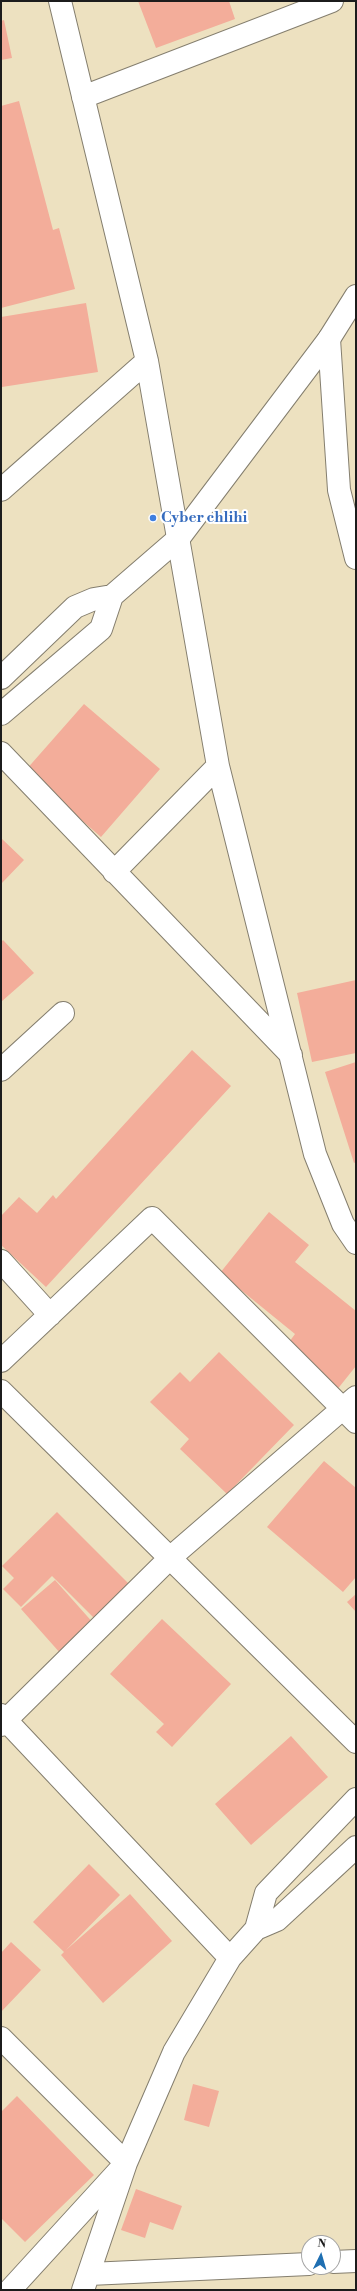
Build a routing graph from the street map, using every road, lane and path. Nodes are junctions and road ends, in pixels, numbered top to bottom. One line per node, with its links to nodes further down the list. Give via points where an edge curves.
1 (60, 1): 3 (street)
2 (332, 1): 3 (street)
3 (83, 97): 6 (street)
4 (356, 296): 5 (street)
5 (329, 339): 8 (street); 9 (street, via 339,490)
6 (147, 360): 7 (street); 8 (street)
7 (1, 490)
8 (179, 538): 10 (street); 14 (street)
9 (356, 558)
10 (112, 596): 11 (street, via 94,599 75,607); 12 (street, via 101,629)
11 (1, 678)
12 (1, 714)
13 (1, 753): 15 (street)
14 (218, 766): 15 (street); 17 (street)
15 (114, 872): 17 (street)
16 (64, 1013): 18 (street)
17 (292, 1056): 19 (street, via 315,1154)
18 (1, 1070)
19 (350, 1221): 20 (street)
20 (356, 1243)
21 (1, 1261): 22 (street)
22 (50, 1314): 23 (street); 25 (street, via 152,1218)
23 (1, 1361)
24 (1, 1390): 26 (street)
25 (352, 1409): 26 (street)
26 (171, 1558): 27 (street); 28 (street)
27 (3, 1720): 32 (street)
28 (356, 1742)
29 (356, 1799): 31 (street, via 266,1893)
30 (356, 1847): 31 (street, via 277,1920)
31 (256, 1929): 32 (street)
32 (230, 1958): 34 (street, via 174,2052)
33 (1, 2038): 34 (street)
34 (126, 2163): 38 (street); 39 (street)
35 (356, 2261): 36 (street)
36 (341, 2262)
37 (301, 2265): 38 (street)
38 (86, 2282)
39 (10, 2290)

